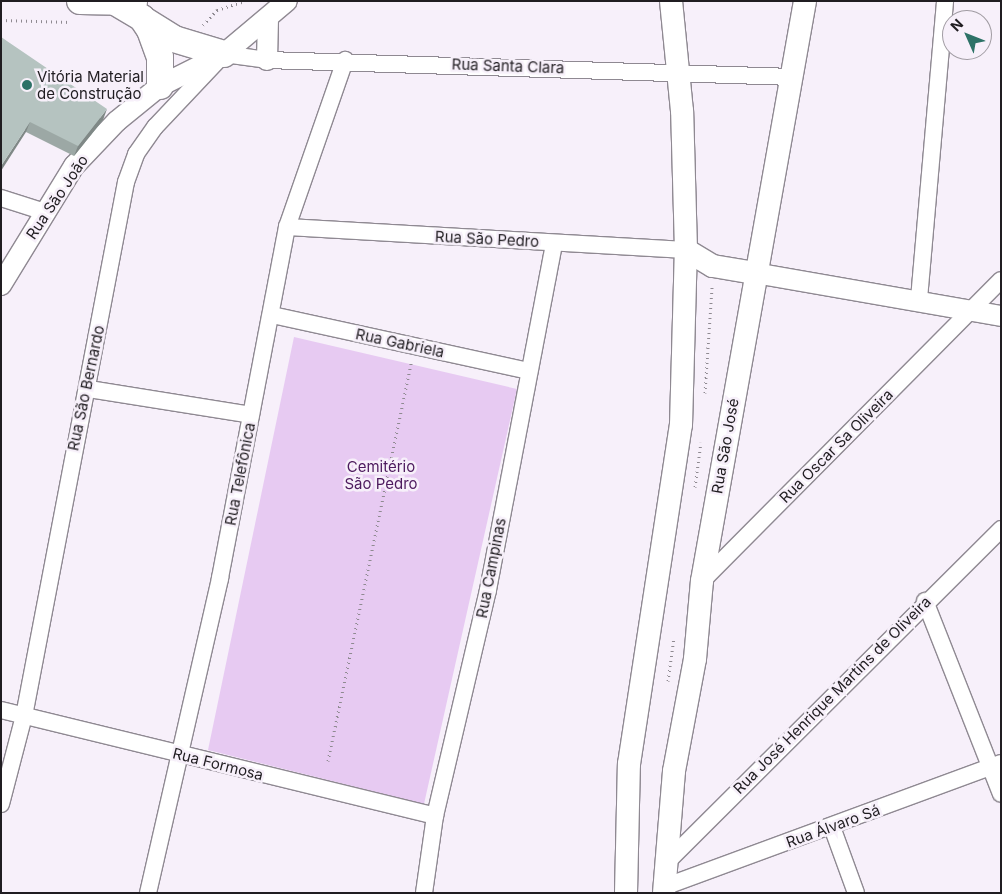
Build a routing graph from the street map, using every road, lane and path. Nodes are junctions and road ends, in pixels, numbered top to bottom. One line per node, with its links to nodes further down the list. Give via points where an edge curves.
1 (245, 1): 7 (path)
2 (287, 1): 9 (street, Rua São Bernardo)
3 (671, 1): 14 (main road)
4 (805, 1): 15 (main road, Rua São José)
5 (945, 1): 25 (street)
6 (134, 7): 8 (main road); 11 (main road, via 174,39); 16 (main road, via 158,51)
7 (217, 10)
8 (79, 12): 10 (path)
9 (268, 18): 11 (street, Rua São Bernardo); 12 (street)
10 (1, 20)
11 (224, 54): 12 (street, Rua Santa Clara); 16 (street, Rua São João); 31 (street, Rua São Bernardo, via 156,126 136,154 118,221)
12 (267, 60): 13 (street, Rua Santa Clara)
13 (345, 60): 14 (street, Rua Santa Clara); 19 (street, Rua Telefônica)
14 (680, 71): 15 (street, Rua Santa Clara); 21 (main road)
15 (792, 77): 22 (main road, Rua São José)
16 (160, 86): 18 (street, Rua São João, via 117,121 80,160)
17 (1, 198): 18 (street)
18 (45, 212): 24 (street, Rua São João)
19 (287, 227): 20 (street, Rua São Pedro); 27 (street, Rua Telefônica)
20 (554, 243): 21 (street, Rua São Pedro); 30 (street, Rua Campinas)
21 (686, 250): 22 (main road, via 713,266); 49 (main road, via 681,425 629,764)
22 (755, 273): 25 (street); 34 (main road, Rua São José)
23 (1001, 280): 26 (street, Rua Oscar Sa Oliveira)
24 (1, 285)
25 (919, 299): 26 (street)
26 (969, 310): 28 (street); 34 (street, Rua Oscar Sa Oliveira)
27 (272, 315): 29 (street, Rua Gabriela); 32 (street, Rua Telefônica)
28 (1001, 316)
29 (415, 346): 30 (street, Rua Gabriela); 39 (path)
30 (529, 371): 43 (street, Rua Campinas, via 488,590)
31 (89, 389): 32 (street); 37 (street, Rua São Bernardo, via 74,436)
32 (251, 414): 38 (street, Rua Telefônica)
33 (1001, 529): 35 (street, Rua José Henrique Martins de Oliveira)
34 (702, 581): 45 (main road, Rua São José, via 695,659 674,771)
35 (925, 601): 40 (street); 45 (street, Rua José Henrique Martins de Oliveira)
36 (1, 710): 37 (street, Rua Formosa)
37 (24, 716): 38 (street, Rua Formosa); 42 (street, Rua São Bernardo)
38 (179, 755): 43 (street, Rua Formosa); 47 (street, Rua Telefônica)
39 (328, 761)
40 (996, 764): 41 (street); 44 (street, Rua Álvaro Sá)
41 (1001, 794)
42 (1, 804)
43 (435, 816): 48 (street, Rua Campinas)
44 (832, 827): 46 (street, Rua Álvaro Sá); 50 (street)
45 (666, 863): 46 (main road, Rua São José)
46 (664, 890)
47 (148, 893)
48 (424, 893)
49 (626, 893)
50 (856, 893)

